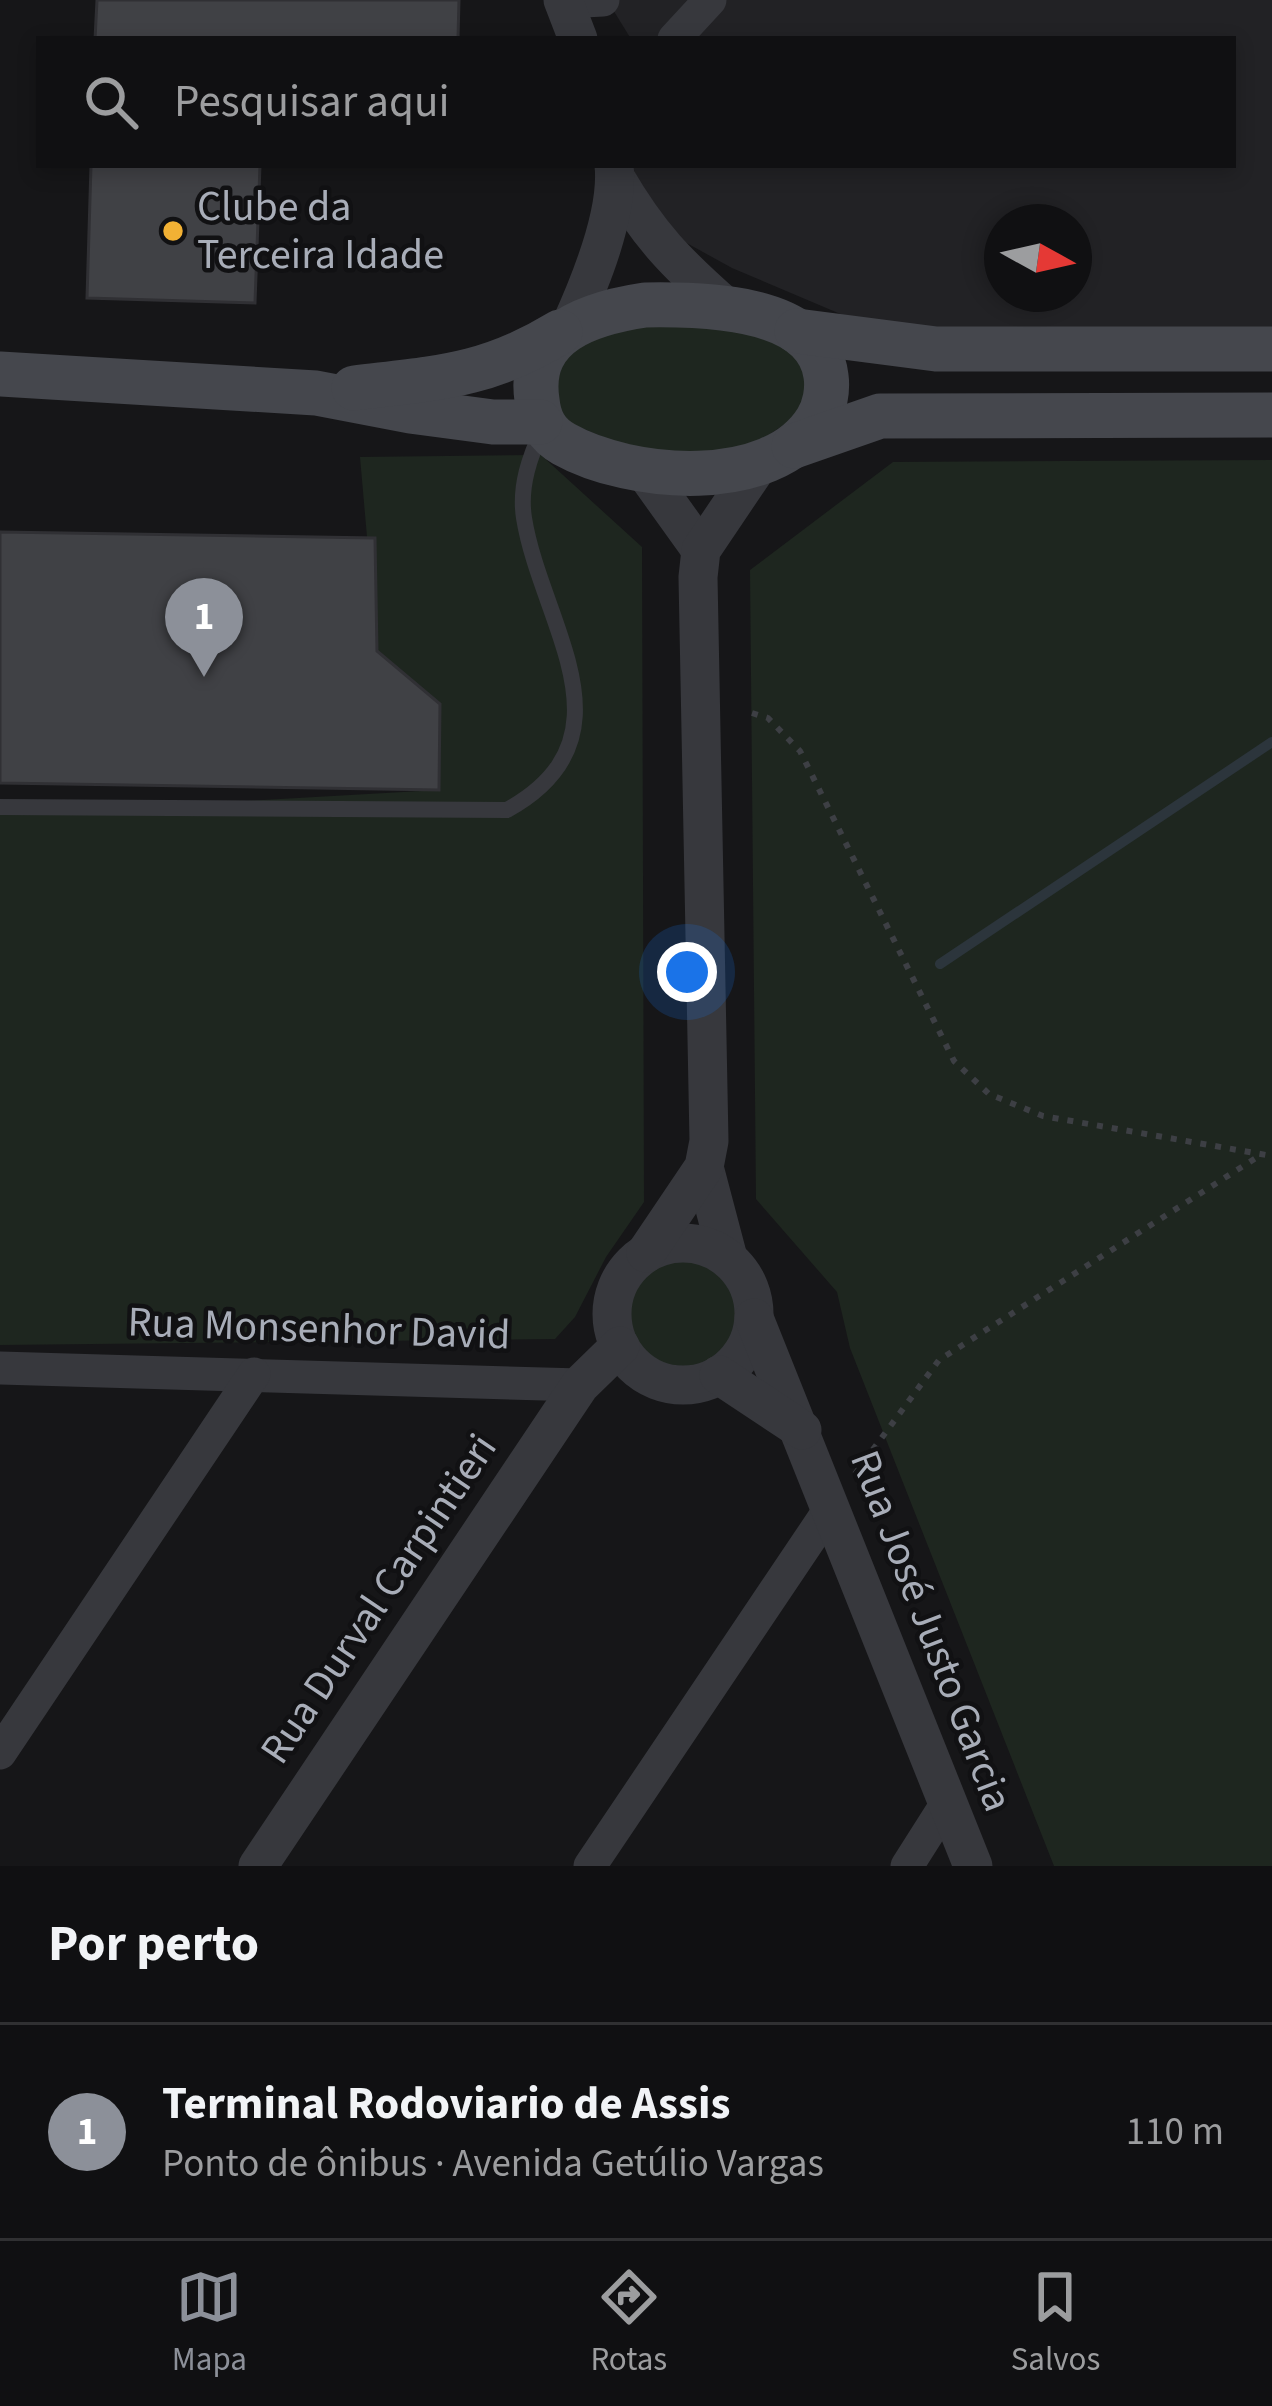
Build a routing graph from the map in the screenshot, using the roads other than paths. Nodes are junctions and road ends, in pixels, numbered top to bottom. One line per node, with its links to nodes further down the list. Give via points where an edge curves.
1 (710, 0): 2 (street)
2 (677, 36)
3 (615, 171): 4 (street, via 668,256); 5 (street, via 602,242)
4 (727, 308): 5 (main road, via 645,305); 6 (main road)
5 (565, 330): 9 (main road, via 476,373); 11 (main road, via 534,381)
6 (797, 331): 7 (main road, via 936,349); 12 (main road, via 816,348 826,398 817,420)
7 (1272, 350)
8 (0, 374): 9 (main road)
9 (316, 393): 11 (main road)
10 (1272, 415): 12 (main road, via 880,416)
11 (542, 424): 13 (main road, via 562,443); 15 (lane, via 526,463 523,516 576,689 575,728 556,772 532,796 506,809)
12 (776, 456): 13 (main road, via 707,474); 14 (street)
13 (643, 469): 14 (street)
14 (701, 550): 16 (street)
15 (0, 807)
16 (704, 1167): 17 (street); 18 (street)
17 (646, 1252): 18 (street, via 686,1242); 20 (street, via 613,1303)
18 (728, 1258): 19 (street, via 743,1275)
19 (754, 1318): 23 (street, via 749,1341); 25 (street, Rua José Justo Garcia)
20 (620, 1346): 23 (street, via 652,1378 698,1384); 24 (street)
21 (0, 1368): 22 (street, Rua Monsenhor David)
22 (254, 1374): 24 (street, Rua Monsenhor David); 27 (street)
23 (719, 1376): 25 (street, Rua José Justo Garcia)
24 (580, 1384): 29 (street, Rua Durval Carpintieri)
25 (802, 1430): 26 (street, Rua José Justo Garcia)
26 (830, 1509): 28 (street, Rua José Justo Garcia); 30 (street)
27 (0, 1753)
28 (946, 1803): 31 (street); 32 (street, Rua José Justo Garcia)
29 (258, 1866)
30 (590, 1866)
31 (907, 1866)
32 (973, 1866)

